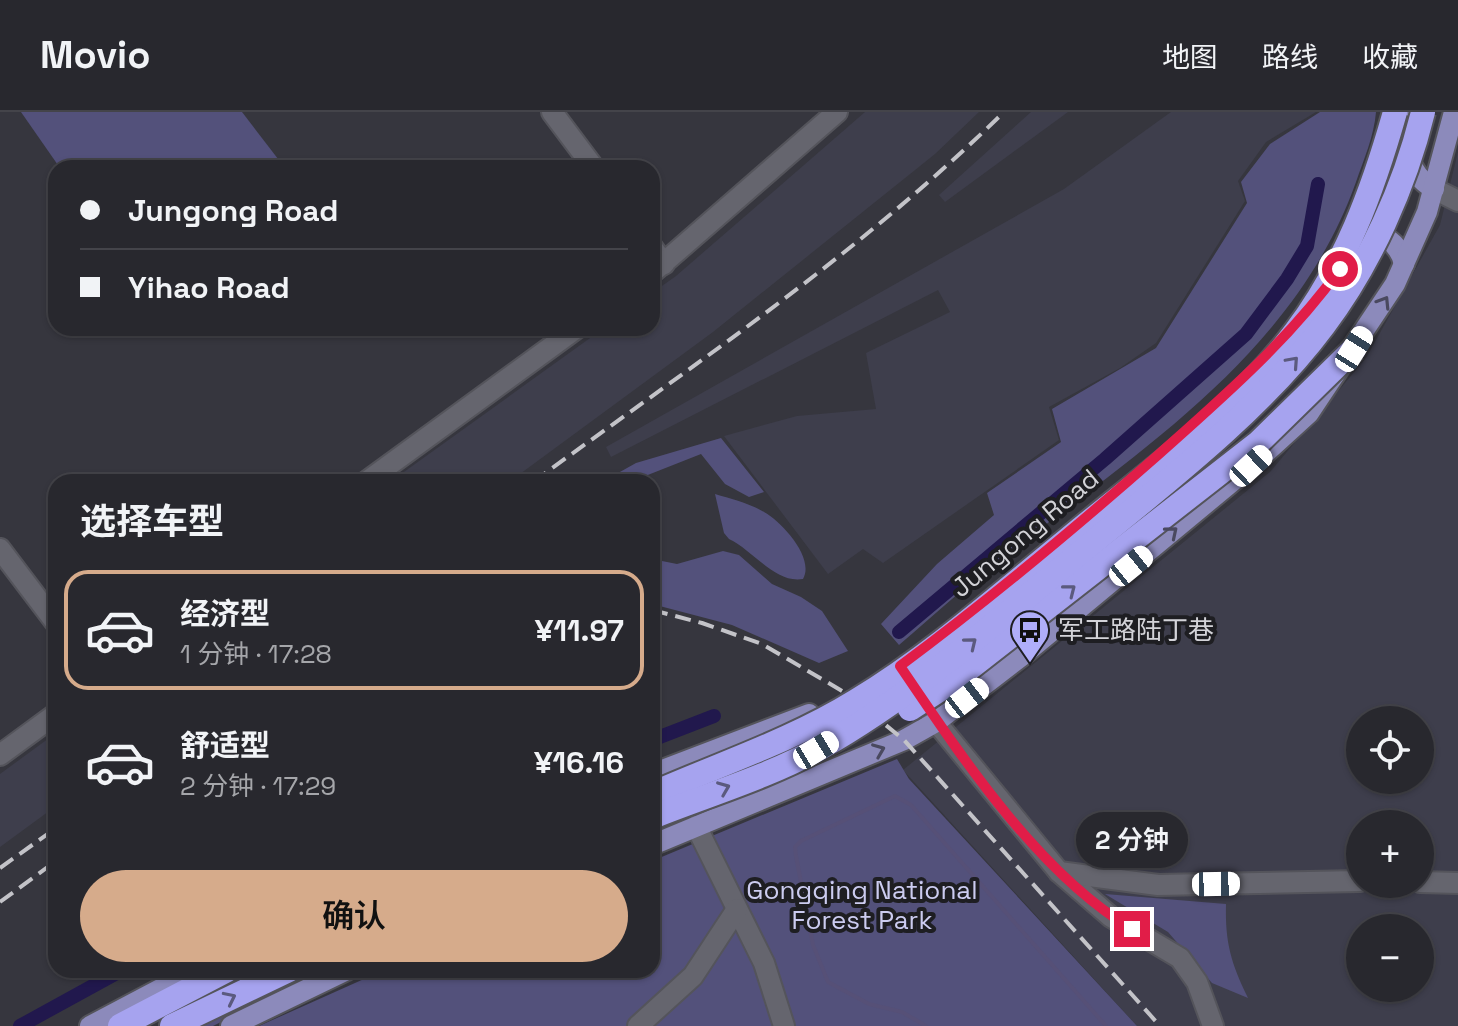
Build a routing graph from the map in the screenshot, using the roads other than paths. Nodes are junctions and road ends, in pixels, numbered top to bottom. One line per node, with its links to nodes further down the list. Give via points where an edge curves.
1 (552, 112): 7 (street)
2 (837, 112): 11 (street)
3 (1395, 112): 24 (highway, bridge, via 1347,249 1296,332 1251,382 1186,442 936,646 866,695)
4 (1404, 112): 8 (main road, Jungong Road, via 1409,162 1422,182); 10 (main road, Jungong Road, via 1378,202)
5 (1423, 112): 21 (highway, one-way to 5, bridge, via 869,719 949,660 1149,497 1264,394 1325,324 1369,252 1397,191)
6 (1454, 112): 8 (main road)
7 (588, 160)
8 (1434, 189): 9 (street); 12 (main road)
9 (1458, 201)
10 (1361, 235): 12 (main road, via 1385,237 1396,245); 18 (main road, Jungong Road, via 1328,287 1246,377 984,603)
11 (660, 258)
12 (1404, 264): 14 (main road, one-way to 12)
13 (566, 336): 15 (street)
14 (1354, 349): 20 (main road, one-way to 14, via 1251,466 1309,413); 21 (highway, one-way to 14, bridge, via 874,728 953,681 1258,443)
15 (377, 474)
16 (0, 549): 17 (street)
17 (48, 612)
18 (900, 666): 20 (street); 23 (main road, Jungong Road, via 792,722)
19 (48, 720): 22 (street)
20 (936, 722): 26 (main road, one-way to 20); 28 (street)
21 (816, 750): 25 (highway, one-way to 21, bridge)
22 (0, 755)
23 (660, 771)
24 (660, 791)
25 (660, 814)
26 (696, 826): 27 (main road); 32 (street)
27 (660, 842)
28 (1059, 872): 29 (street, via 1158,885); 43 (street, via 1111,917 1180,958 1197,982)
29 (1346, 881)
30 (1434, 882): 31 (street)
31 (1458, 883)
32 (737, 909): 41 (street, via 693,976); 42 (street, via 764,963)
33 (181, 978): 37 (main road)
34 (212, 978): 38 (highway)
35 (272, 978): 39 (highway, one-way to 35)
36 (330, 978): 40 (main road)
37 (90, 1026)
38 (120, 1026)
39 (172, 1026)
40 (231, 1026)
41 (638, 1026)
42 (784, 1026)
43 (1213, 1026)

